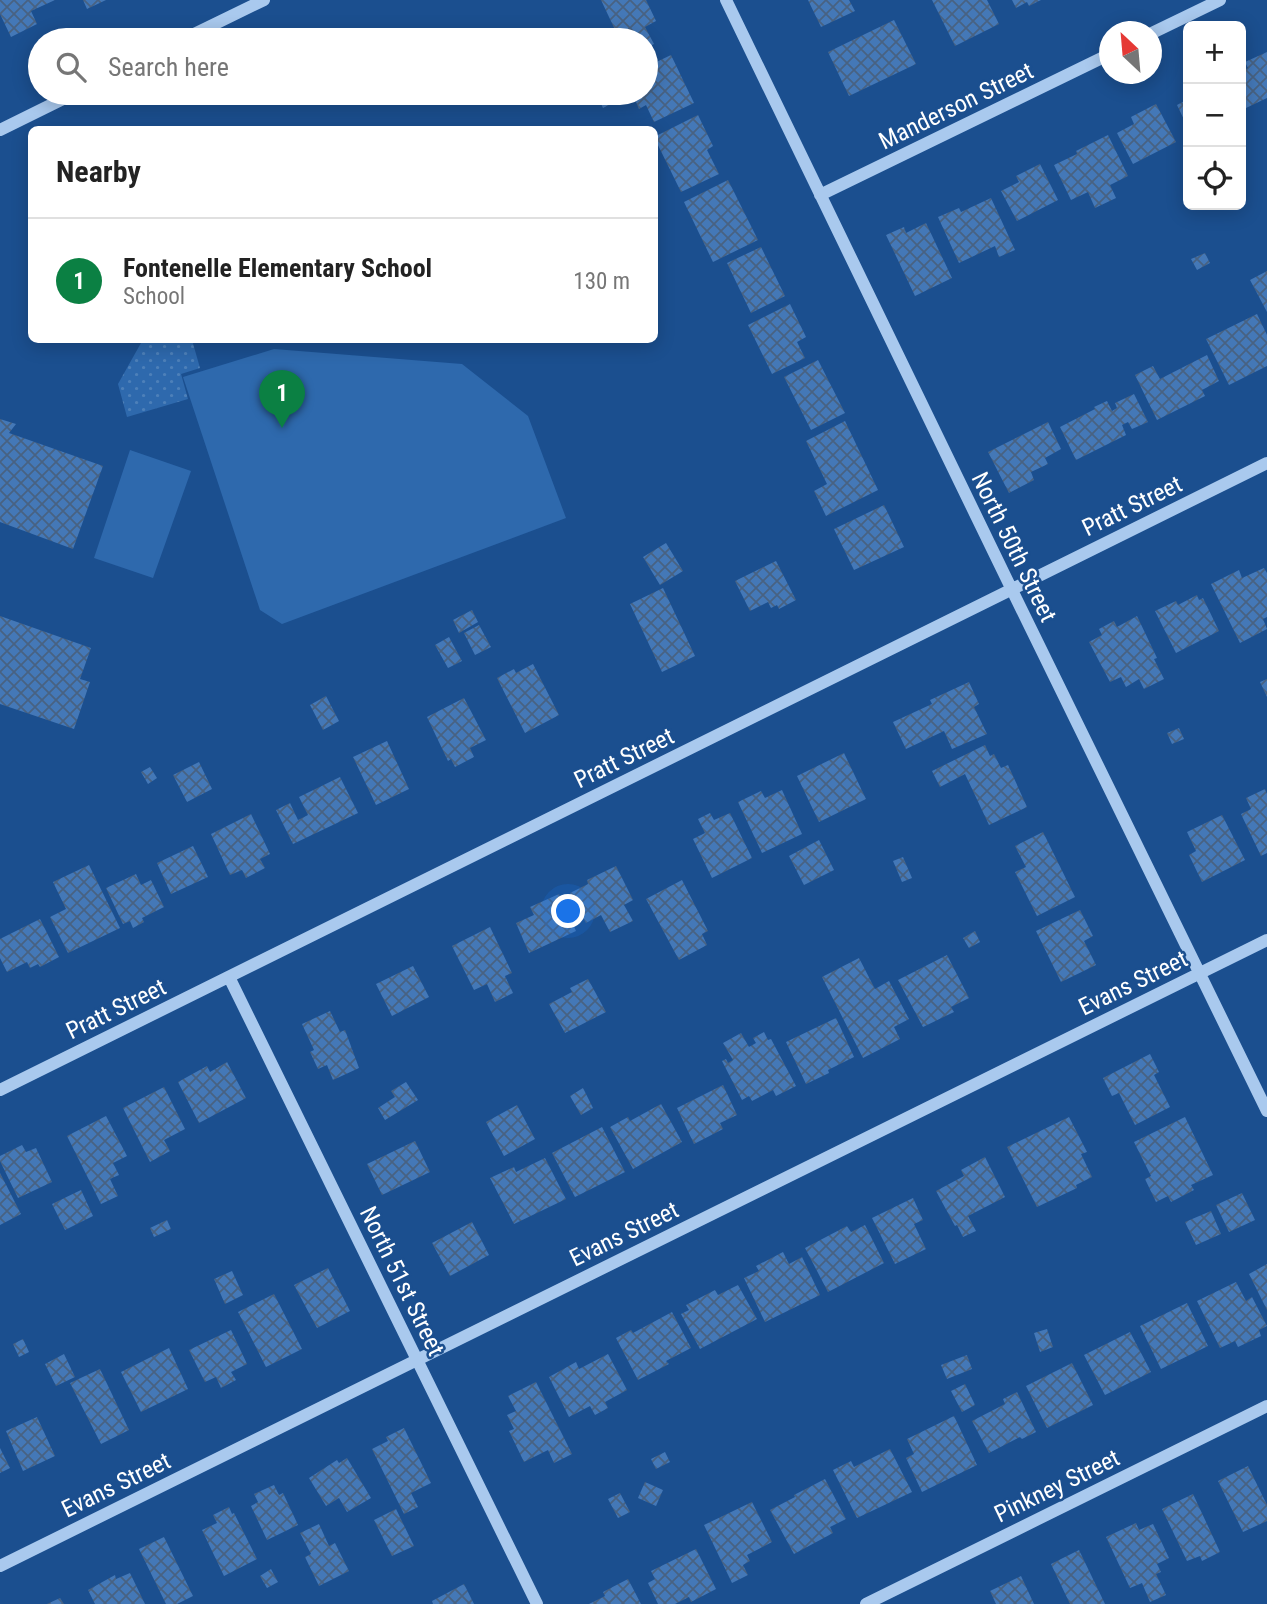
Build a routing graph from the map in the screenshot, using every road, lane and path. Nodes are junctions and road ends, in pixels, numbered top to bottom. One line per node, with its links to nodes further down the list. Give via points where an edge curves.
1 (264, 0): 4 (street)
2 (726, 0): 9 (street, North 50th Street)
3 (1220, 0): 5 (street)
4 (207, 28)
5 (1162, 28)
6 (1099, 59): 9 (street, Manderson Street)
7 (51, 105): 8 (street)
8 (0, 130)
9 (820, 195): 11 (street, North 50th Street)
10 (1267, 463): 11 (street, Pratt Street)
11 (1012, 590): 13 (street, North 50th Street); 14 (street, Pratt Street)
12 (1267, 940): 13 (street, Evans Street)
13 (1199, 973): 16 (street, North 50th Street); 17 (street, Evans Street)
14 (229, 976): 15 (street, Pratt Street); 17 (street, North 51st Street)
15 (0, 1090)
16 (1267, 1111)
17 (417, 1360): 19 (street, Evans Street); 20 (street, North 51st Street)
18 (1267, 1406): 21 (street, Pinkney Street)
19 (0, 1566)
20 (537, 1604)
21 (866, 1604)

